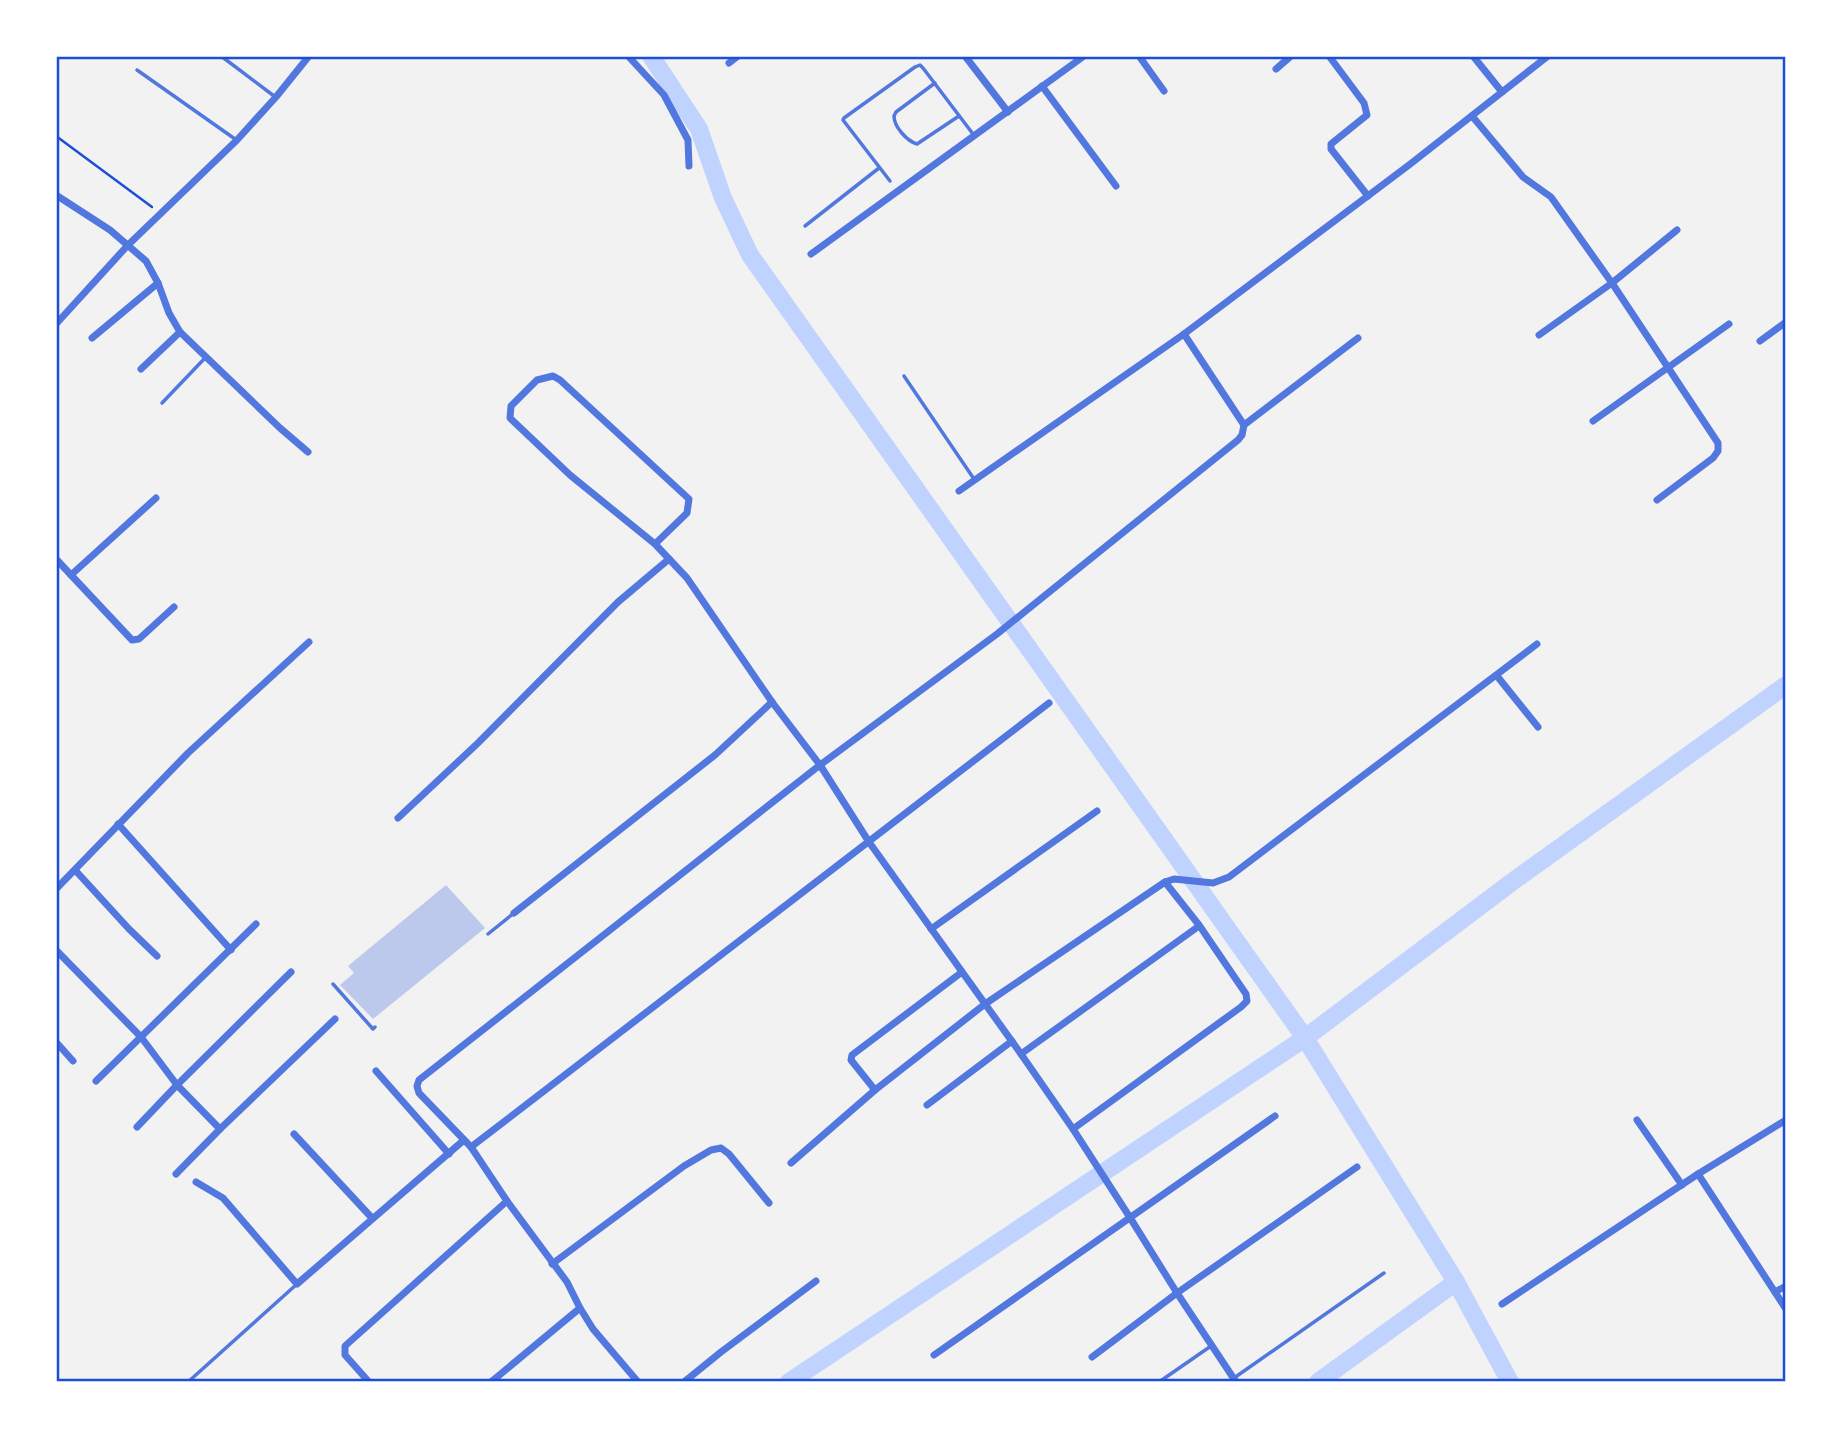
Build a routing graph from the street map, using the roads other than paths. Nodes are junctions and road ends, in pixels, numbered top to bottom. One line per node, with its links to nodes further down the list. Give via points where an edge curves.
1 (220, 56): 19 (lane)
2 (309, 56): 19 (street)
3 (628, 56): 25 (street, via 664,95 688,140)
4 (738, 56): 12 (street)
5 (965, 56): 20 (street)
6 (1084, 56): 16 (street)
7 (1139, 56): 17 (street)
8 (1291, 56): 13 (street)
9 (1329, 56): 30 (street, via 1364,103 1367,115 1331,144 1331,149)
10 (1474, 56): 18 (street)
11 (1548, 56): 18 (street)
12 (729, 63)
13 (1276, 69)
14 (137, 70): 24 (lane)
15 (935, 83): 21 (lane); 21 (lane, via 896,112 894,122 917,144); 26 (lane, via 920,65 844,118 843,123)
16 (1042, 86): 20 (street); 28 (street)
17 (1164, 91)
18 (1503, 92): 22 (street)
19 (276, 97): 24 (street)
20 (1008, 111): 23 (street)
21 (959, 116): 23 (lane)
22 (1472, 116): 30 (street); 36 (street, via 1523,177 1551,197)
23 (974, 136): 34 (street)
24 (237, 140): 33 (street)
25 (689, 166)
26 (879, 168): 27 (lane); 31 (lane)
27 (890, 181)
28 (1116, 186)
29 (56, 195): 33 (street)
30 (1368, 195): 41 (street)
31 (805, 226)
32 (1677, 230): 36 (street)
33 (128, 245): 35 (street, via 146,261); 38 (street)
34 (811, 254)
35 (158, 283): 40 (street); 43 (street)
36 (1612, 283): 42 (street); 47 (street)
37 (1786, 322): 45 (street)
38 (56, 324)
39 (1729, 324): 47 (street)
40 (180, 332): 46 (street); 48 (street)
41 (1184, 334): 52 (street); 54 (street)
42 (1539, 335)
43 (92, 338)
44 (1357, 338): 52 (street)
45 (1760, 341)
46 (206, 356): 50 (lane); 53 (street)
47 (1667, 367): 51 (street); 57 (street, via 1719,447 1713,458)
48 (141, 369)
49 (904, 376): 54 (lane)
50 (162, 403)
51 (1593, 421)
52 (1244, 425): 69 (street, via 1238,440 997,634)
53 (308, 452)
54 (975, 481): 55 (street)
55 (959, 491)
56 (156, 498): 61 (street)
57 (1657, 500)
58 (655, 544): 58 (street, via 570,475 510,418 511,405 537,380 553,376 560,380 689,499 687,513); 60 (street)
59 (56, 559): 61 (street)
60 (669, 559): 66 (street, via 687,578); 71 (street, via 618,602)
61 (71, 575): 62 (street, via 132,639 139,639)
62 (174, 607)
63 (309, 642): 72 (street)
64 (1537, 644): 65 (street)
65 (1497, 676): 68 (street); 75 (street, via 1229,877 1213,883)
66 (772, 702): 69 (street); 77 (street, via 715,755)
67 (1049, 703): 73 (street)
68 (1538, 727)
69 (820, 765): 73 (street); 108 (street, via 419,1080 419,1093)
70 (1097, 811): 80 (street)
71 (398, 818)
72 (118, 824): 74 (street); 83 (street)
73 (869, 842): 80 (street); 109 (street)
74 (75, 870): 76 (street); 84 (street)
75 (1165, 882): 79 (street); 88 (street)
76 (56, 889)
77 (514, 913): 81 (lane)
78 (256, 924): 83 (street)
79 (1199, 926): 94 (street); 106 (street, via 1247,1001)
80 (931, 929): 86 (street)
81 (488, 934)
82 (56, 950): 91 (street)
83 (231, 950): 91 (street)
84 (157, 956)
85 (292, 972): 98 (street)
86 (962, 972): 88 (street); 99 (street, via 852,1055 854,1065)
87 (333, 984): 90 (lane, via 373,1029)
88 (985, 1004): 92 (street); 99 (street)
89 (335, 1019): 105 (street)
90 (376, 1027)
91 (141, 1037): 97 (street); 98 (street)
92 (1012, 1041): 94 (street); 100 (street)
93 (56, 1042): 95 (street)
94 (1021, 1054): 106 (street)
95 (74, 1061)
96 (376, 1071): 110 (street)
97 (96, 1081)
98 (177, 1085): 104 (street); 105 (street)
99 (875, 1090): 111 (street)
100 (927, 1105)
101 (1275, 1115): 119 (street)
102 (1637, 1120): 116 (street)
103 (1786, 1120): 114 (street)
104 (137, 1127)
105 (220, 1129): 113 (street)
106 (1073, 1129): 119 (street)
107 (294, 1134): 120 (street)
108 (464, 1140): 109 (street); 110 (street)
109 (471, 1147): 117 (street)
110 (449, 1154): 120 (street)
111 (791, 1163)
112 (1357, 1167): 127 (street)
113 (176, 1174)
114 (1698, 1174): 116 (street); 126 (street)
115 (196, 1182): 124 (street, via 223,1198)
116 (1682, 1185): 128 (street)
117 (506, 1201): 121 (street); 136 (street, via 345,1346 345,1354)
118 (769, 1203): 121 (street, via 729,1154 721,1148 711,1150)
119 (1129, 1216): 127 (street); 132 (street)
120 (372, 1218): 124 (street)
121 (552, 1264): 129 (street)
122 (1384, 1273): 134 (lane)
123 (816, 1281): 139 (street)
124 (297, 1284): 135 (lane)
125 (1786, 1286): 126 (street)
126 (1775, 1292): 130 (street)
127 (1177, 1293): 131 (street); 133 (street)
128 (1502, 1304)
129 (580, 1308): 137 (street); 138 (street)
130 (1786, 1309)
131 (1212, 1345): 134 (street); 140 (lane)
132 (933, 1355)
133 (1092, 1357)
134 (1235, 1380)
135 (188, 1382)
136 (369, 1382)
137 (491, 1382)
138 (638, 1382)
139 (684, 1382)
140 (1159, 1382)

